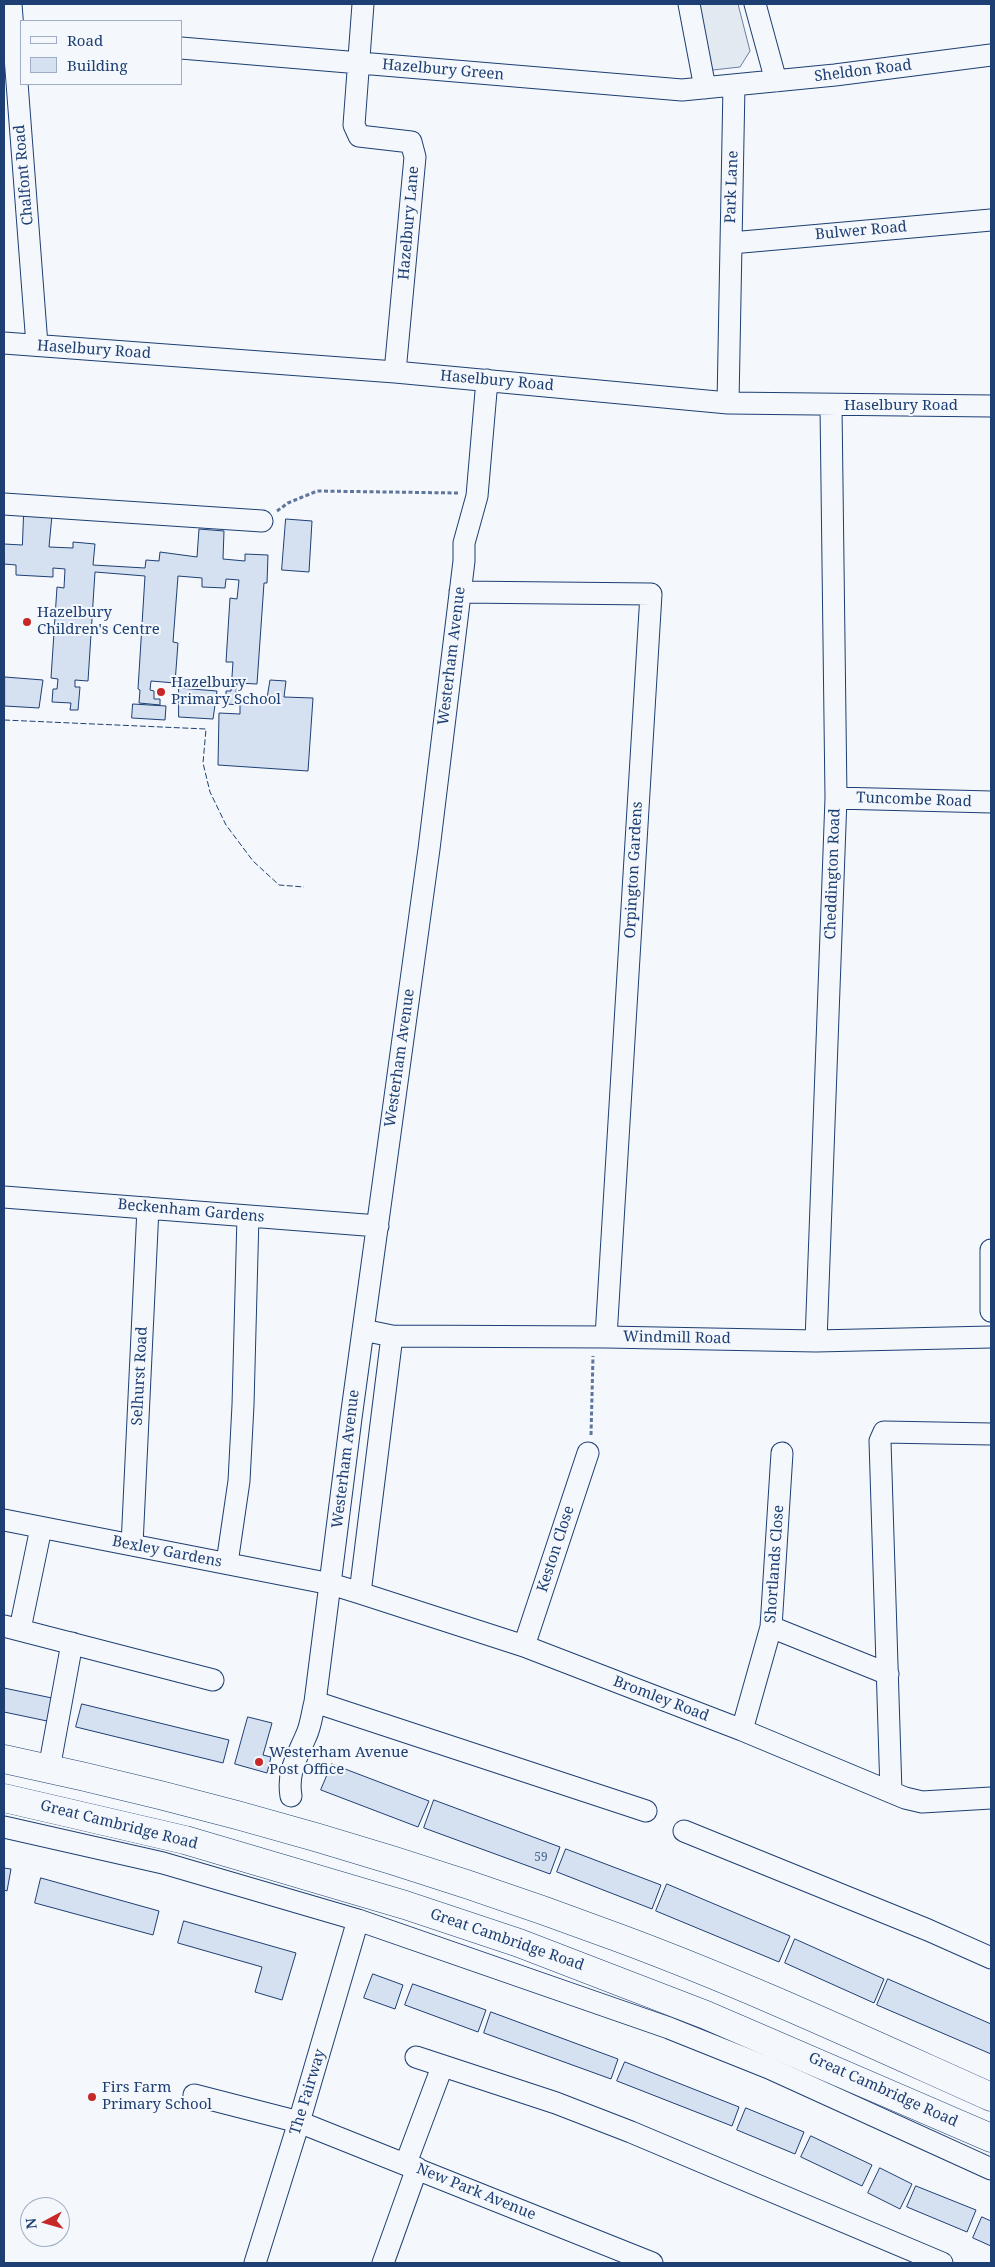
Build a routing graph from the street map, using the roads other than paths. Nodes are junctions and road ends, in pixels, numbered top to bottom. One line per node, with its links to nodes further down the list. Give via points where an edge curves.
1 (11, 4): 5 (street, Chalfont Road)
2 (363, 4): 8 (street)
3 (689, 4): 11 (street)
4 (755, 4): 9 (street)
5 (13, 36): 15 (street, Chalfont Road)
6 (182, 48): 8 (street, Hazelbury Green)
7 (991, 55): 9 (street, Sheldon Road)
8 (358, 62): 11 (street, Hazelbury Green, via 682,90); 16 (street, Hazelbury Lane, via 354,125 359,136 407,140 414,150)
9 (776, 81): 10 (street, Sheldon Road)
10 (734, 85): 11 (street); 13 (street, Park Lane)
11 (706, 88)
12 (991, 220): 13 (street, Bulwer Road)
13 (731, 242): 18 (street, Park Lane)
14 (4, 342): 15 (street, Haselbury Road)
15 (37, 345): 16 (street, Haselbury Road)
16 (395, 372): 17 (street, Haselbury Road)
17 (487, 380): 18 (street, Haselbury Road); 23 (street, Westerham Avenue, via 477,496 464,543)
18 (728, 403): 19 (street, Haselbury Road)
19 (831, 406): 20 (street, Haselbury Road); 24 (street, Cheddington Road)
20 (991, 406)
21 (4, 504): 22 (street)
22 (262, 521)
23 (460, 592): 29 (street, Westerham Avenue); 34 (street, Orpington Gardens, via 651,594)
24 (836, 798): 25 (street, Tuncombe Road); 36 (street, Cheddington Road)
25 (991, 802)
26 (4, 1197): 27 (street, Beckenham Gardens)
27 (148, 1208): 28 (street, Beckenham Gardens); 44 (street, Selhurst Road)
28 (248, 1216): 29 (street, Beckenham Gardens); 45 (street, via 239,1471)
29 (378, 1226): 32 (street, Westerham Avenue)
30 (991, 1250): 31 (street)
31 (991, 1312)
32 (363, 1330): 33 (street, Windmill Road); 40 (street, Westerham Avenue)
33 (392, 1336): 34 (street, Windmill Road); 41 (street, Westerham Avenue)
34 (599, 1337): 36 (street, Windmill Road)
35 (991, 1337): 36 (street, Windmill Road)
36 (816, 1341)
37 (991, 1434): 52 (street, via 884,1432 880,1441)
38 (588, 1453): 51 (street, Keston Close)
39 (782, 1453): 49 (street, Shortlands Close)
40 (346, 1455): 41 (street); 46 (street, Westerham Avenue)
41 (376, 1461): 47 (street, Westerham Avenue)
42 (4, 1520): 43 (street, Bexley Gardens)
43 (41, 1528): 44 (street, Bexley Gardens); 48 (street)
44 (132, 1545): 45 (street, Bexley Gardens)
45 (227, 1563): 46 (street, Bexley Gardens)
46 (331, 1584): 47 (street, Bromley Road); 54 (street, Westerham Avenue)
47 (360, 1593): 51 (street, Bromley Road)
48 (12, 1627): 50 (street)
49 (771, 1627): 52 (street); 55 (street, Shortlands Close)
50 (72, 1643): 53 (street); 57 (street)
51 (524, 1646): 55 (street, Bromley Road)
52 (888, 1674): 58 (street)
53 (213, 1680)
54 (315, 1702): 61 (street); 63 (street, Westerham Avenue, via 307,1735 308,1760 301,1785 291,1796)
55 (742, 1730): 58 (street, Bromley Road)
56 (4, 1759): 57 (highway)
57 (49, 1769): 63 (highway)
58 (891, 1792): 60 (street, Bromley Road, via 922,1802)
59 (4, 1798): 72 (highway, Great Cambridge Road, via 194,1843 405,1905 520,1943 706,2015)
60 (991, 1798)
61 (646, 1810)
62 (4, 1827): 65 (street, via 163,1863)
63 (280, 1827): 70 (highway, via 469,1886 620,1938 809,2016)
64 (684, 1831): 66 (street)
65 (358, 1920): 71 (street, The Fairway); 74 (street, via 669,2028 769,2068)
66 (991, 1958)
67 (416, 2057): 68 (street)
68 (442, 2067): 73 (street); 78 (street, via 556,2103 631,2132)
69 (194, 2095): 71 (street, New Park Avenue)
70 (991, 2098)
71 (299, 2122): 73 (street, New Park Avenue); 75 (street, The Fairway)
72 (991, 2138)
73 (411, 2166): 76 (street); 77 (street, New Park Avenue)
74 (991, 2169)
75 (255, 2263)
76 (382, 2263)
77 (652, 2263)
78 (942, 2263)

